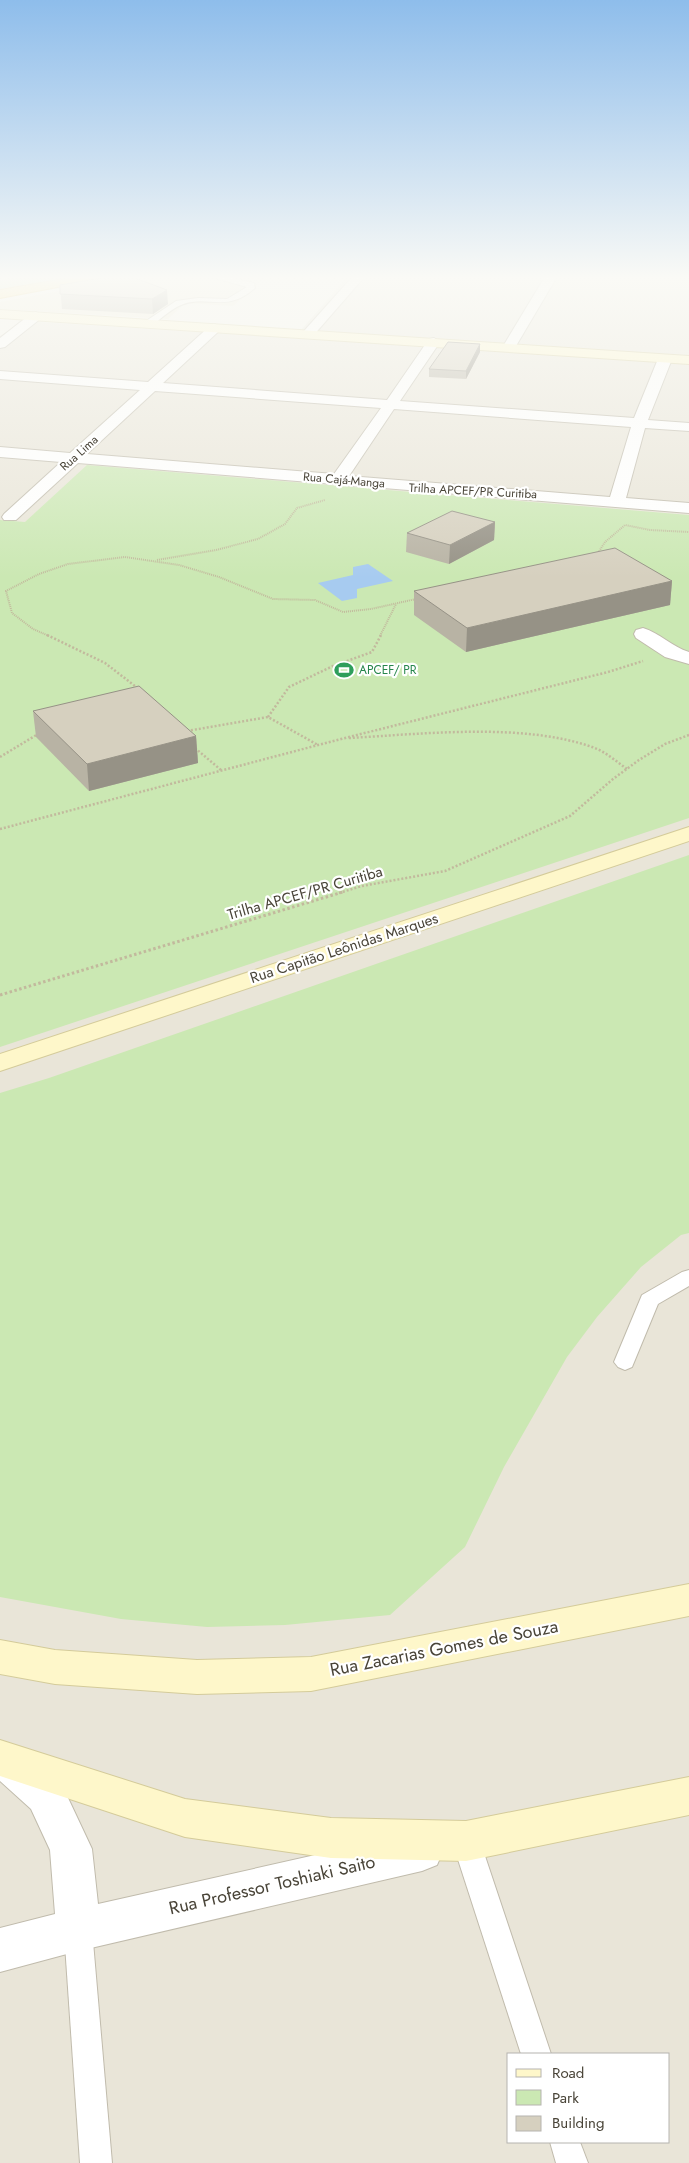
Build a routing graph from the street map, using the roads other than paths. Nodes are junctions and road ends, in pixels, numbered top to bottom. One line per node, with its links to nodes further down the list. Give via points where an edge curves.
1 (13, 376): 5 (street)
2 (164, 376): 5 (street, Rua Lima)
3 (411, 376): 6 (street)
4 (658, 376): 7 (street)
5 (153, 386): 6 (street); 10 (street, Rua Lima)
6 (391, 406): 7 (street); 11 (street)
7 (639, 424): 8 (street); 12 (street)
8 (689, 427)
9 (0, 452): 10 (street, Rua Cajá-Manga)
10 (74, 457): 11 (street, Rua Cajá-Manga); 14 (street, Rua Lima)
11 (338, 480): 12 (street, Rua Cajá-Manga)
12 (617, 502): 13 (street, Rua Cajá-Manga)
13 (689, 508)
14 (10, 517)
15 (643, 634): 16 (street)
16 (680, 656)
17 (689, 834): 18 (main road, Rua Capitão Leônidas Marques)
18 (0, 1063)
19 (689, 1278): 20 (lane, via 649,1300)
20 (624, 1362)
21 (689, 1600): 22 (main road, Rua Zacarias Gomes de Souza, via 311,1674 197,1677 55,1667)
22 (0, 1656)
23 (2, 1759): 25 (main road, via 184,1818 331,1838); 26 (street, via 46,1796 70,1849)
24 (689, 1796): 25 (main road)
25 (466, 1841): 26 (street, Rua Professor Toshiaki Saito); 28 (lane)
26 (78, 1930): 27 (street, Rua Professor Toshiaki Saito); 30 (lane)
27 (0, 1950)
28 (536, 2053)
29 (565, 2143): 31 (lane)
30 (96, 2163)
31 (572, 2163)

